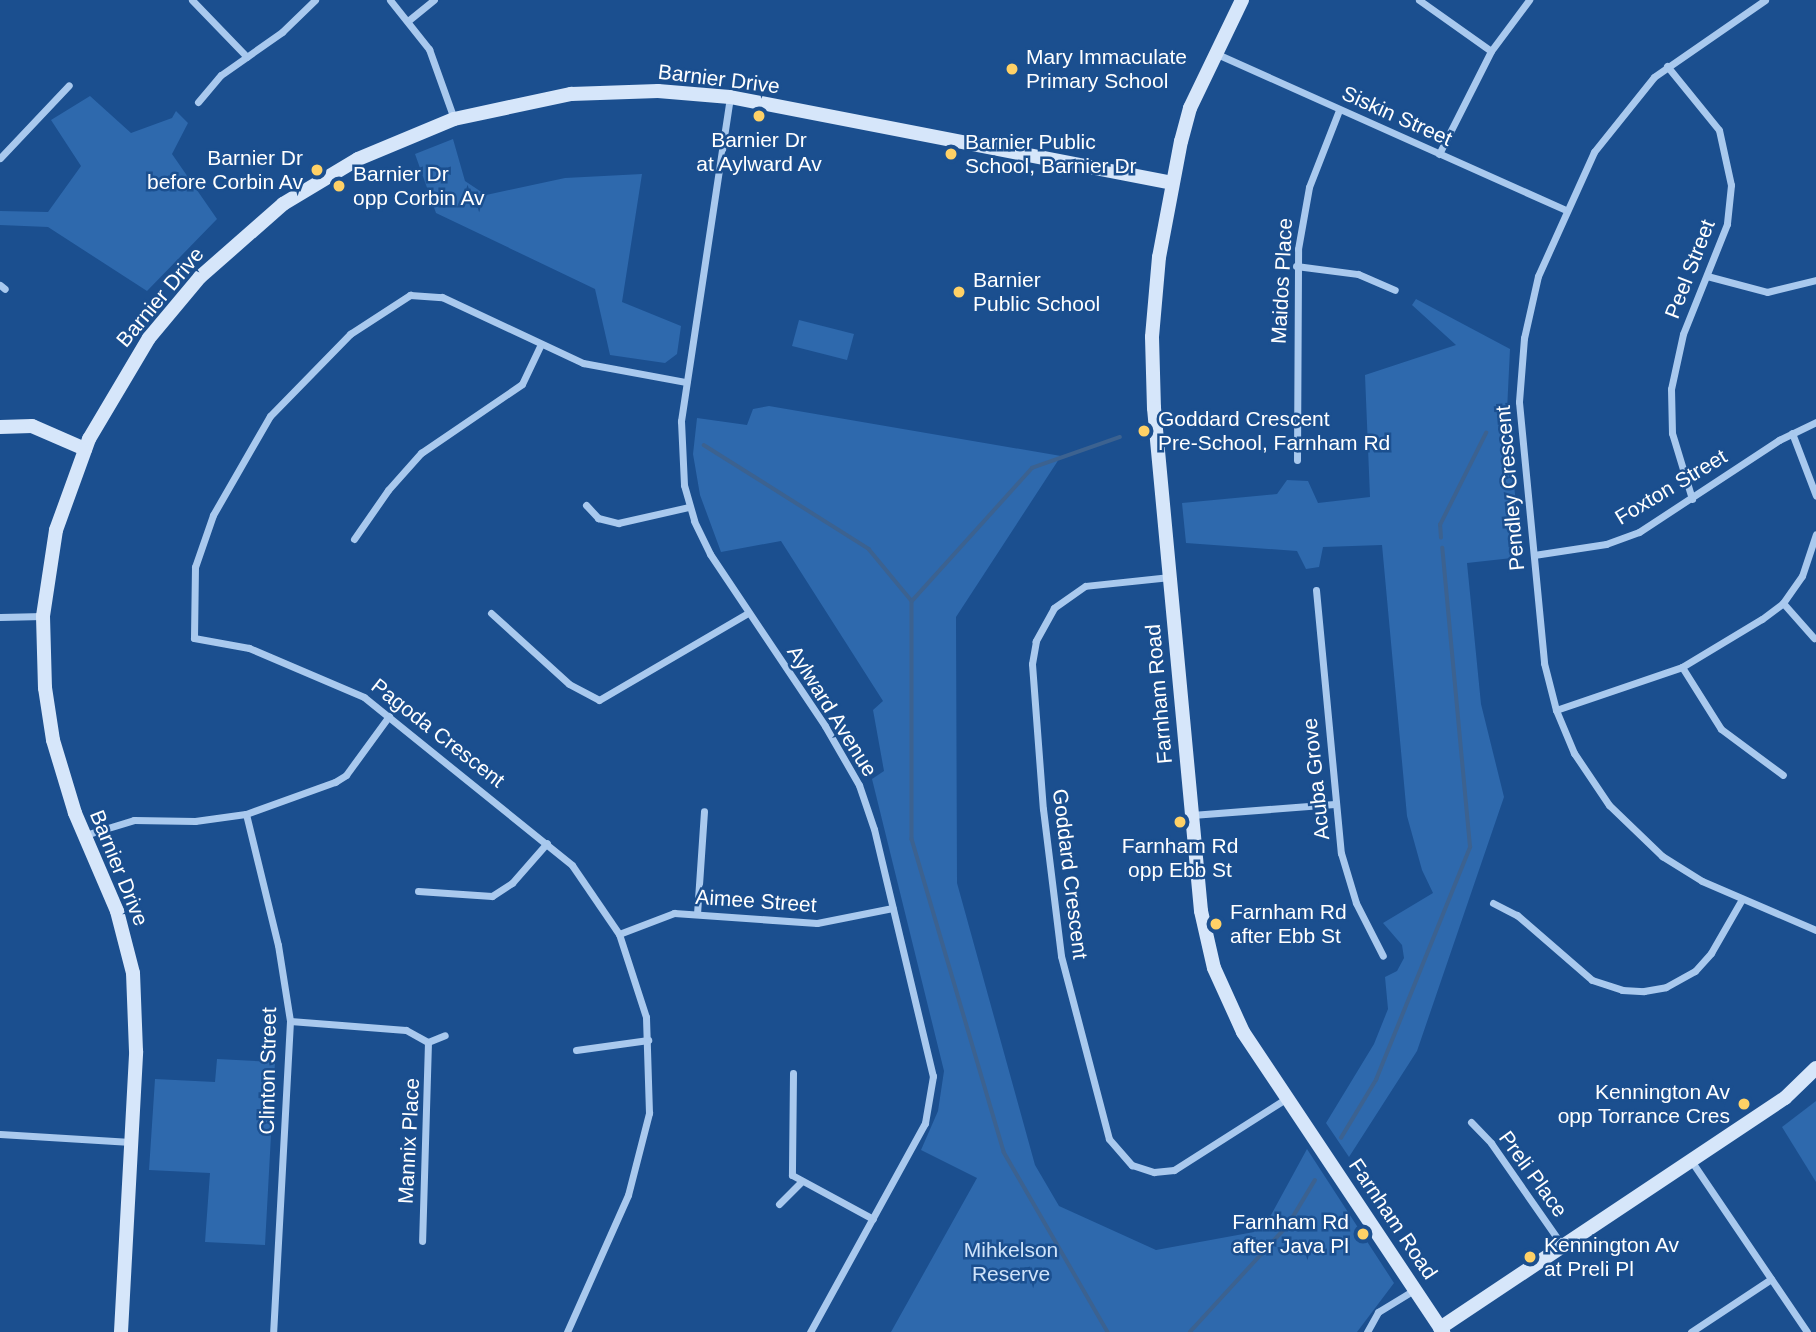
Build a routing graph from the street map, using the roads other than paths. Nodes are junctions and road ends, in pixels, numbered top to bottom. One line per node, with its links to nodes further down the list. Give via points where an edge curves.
1 (192, 0): 12 (street)
2 (315, 0): 12 (street)
3 (390, 0): 9 (street)
4 (434, 0): 9 (street)
5 (1242, 0): 11 (street, Farnham Road)
6 (1419, 0): 10 (street)
7 (1529, 0): 10 (street)
8 (1765, 0): 13 (street, Pendley Crescent)
9 (409, 20): 18 (street, via 429,49)
10 (1491, 51): 19 (street)
11 (1217, 54): 17 (street, Siskin Street); 21 (street, Farnham Road, via 1190,108)
12 (247, 57): 16 (street, via 211,84)
13 (1667, 66): 22 (street, Pendley Crescent, via 1606,133); 24 (street, Peel Street, via 1709,115 1727,156 1729,213)
14 (69, 85): 20 (street)
15 (730, 97): 18 (street, Barnier Drive, via 658,91 571,94); 21 (street, Barnier Drive); 28 (street, Aylward Avenue)
16 (198, 102)
17 (1339, 110): 19 (street, Siskin Street); 23 (street, Maidos Place, via 1309,187)
18 (454, 118): 32 (street, Barnier Drive, via 335,171 283,204 226,252 149,338)
19 (1439, 154): 22 (street, Siskin Street)
20 (0, 158)
21 (1171, 183): 41 (street, Farnham Road, via 1152,337)
22 (1564, 209): 40 (street, Pendley Crescent, via 1532,294 1520,367)
23 (1296, 266): 26 (street, via 1357,274); 33 (street, Maidos Place)
24 (1707, 276): 25 (street, via 1768,292); 35 (street, Peel Street, via 1683,334 1671,389 1674,444)
25 (1816, 281)
26 (1395, 290)
27 (541, 344): 28 (street, Pagoda Crescent, via 583,363); 39 (street, via 523,384 421,453 388,489); 51 (street, Pagoda Crescent, via 432,294 410,295 394,302 323,358 270,416 213,515 195,567 194,638 275,658 354,691)
28 (686, 382): 37 (street, Aylward Avenue, via 680,444)
29 (1816, 422): 31 (street, Foxton Street)
30 (0, 426): 32 (street, via 32,426)
31 (1792, 433): 34 (street); 35 (street, Foxton Street)
32 (85, 449): 46 (street, Barnier Drive, via 56,530)
33 (1297, 460)
34 (1816, 496)
35 (1692, 499): 40 (street, Foxton Street, via 1623,539)
36 (586, 505): 37 (street, via 598,518 618,523)
37 (689, 507): 44 (street, Aylward Avenue, via 710,554)
38 (1816, 534): 43 (street, via 1802,576)
39 (354, 539)
40 (1534, 555): 50 (street, Pendley Crescent, via 1544,663)
41 (1170, 577): 56 (street, Farnham Road); 74 (street, Goddard Crescent, via 1085,586 1054,608 1036,641 1032,664 1042,809 1061,956 1109,1139 1132,1165 1154,1172 1174,1170)
42 (1316, 590): 53 (street, Acuba Grove)
43 (1783, 603): 48 (street); 49 (street)
44 (748, 612): 45 (street, via 599,700 569,684); 62 (street, Aylward Avenue, via 850,765 867,805)
45 (491, 613)
46 (43, 616): 47 (street); 57 (street, Barnier Drive, via 49,724 64,784)
47 (0, 617)
48 (1814, 638)
49 (1682, 667): 50 (street); 52 (street, via 1721,729)
50 (1556, 710): 60 (street, Pendley Crescent, via 1587,775 1634,833 1684,871)
51 (389, 716): 55 (street, via 346,775); 58 (street, Pagoda Crescent)
52 (1783, 775)
53 (1335, 804): 56 (street); 66 (street, Acuba Grove, via 1352,891)
54 (704, 811): 63 (street)
55 (246, 814): 57 (street, via 195,821 134,820); 67 (street, Clinton Street, via 278,946)
56 (1191, 815): 74 (street, Farnham Road, via 1201,911 1214,968 1243,1032)
57 (85, 835): 77 (street, Barnier Drive, via 117,911 133,973 137,1029)
58 (547, 843): 59 (street, via 512,883 492,896); 65 (street, Pagoda Crescent, via 588,885)
59 (418, 891)
60 (1742, 900): 61 (street, via 1695,971 1666,987 1644,991 1622,990 1592,980 1517,915); 64 (street, Pendley Crescent)
61 (1493, 902)
62 (893, 908): 63 (street, Aimee Street, via 817,923); 81 (street, Aylward Avenue, via 932,1060 932,1091 925,1123)
63 (697, 914): 65 (street, Aimee Street, via 660,916)
64 (1816, 930)
65 (620, 934): 69 (street, Pagoda Crescent, via 641,994)
66 (1383, 956)
67 (290, 1021): 70 (street, via 406,1030); 88 (street, Clinton Street)
68 (445, 1035): 70 (street)
69 (648, 1040): 71 (street); 89 (street, Pagoda Crescent, via 650,1091 642,1152 620,1215)
70 (428, 1042): 82 (street, Mannix Place)
71 (576, 1050)
72 (1816, 1069): 78 (street, via 1786,1098)
73 (793, 1073): 79 (street, via 790,1164)
74 (1287, 1098): 85 (street, Farnham Road)
75 (1471, 1122): 83 (street, Preli Place, via 1492,1143)
76 (0, 1134): 77 (street)
77 (132, 1142): 87 (street, Barnier Drive)
78 (1692, 1162): 83 (street); 84 (street)
79 (800, 1183): 80 (street); 81 (street)
80 (779, 1204)
81 (873, 1219): 90 (street, Aylward Avenue)
82 (422, 1241)
83 (1564, 1248): 86 (street)
84 (1771, 1279): 92 (street); 93 (street)
85 (1415, 1289): 86 (street, Farnham Road); 91 (street, via 1378,1312)
86 (1442, 1330)
87 (121, 1332)
88 (274, 1332)
89 (567, 1332)
90 (810, 1332)
91 (1367, 1332)
92 (1691, 1332)
93 (1807, 1332)

